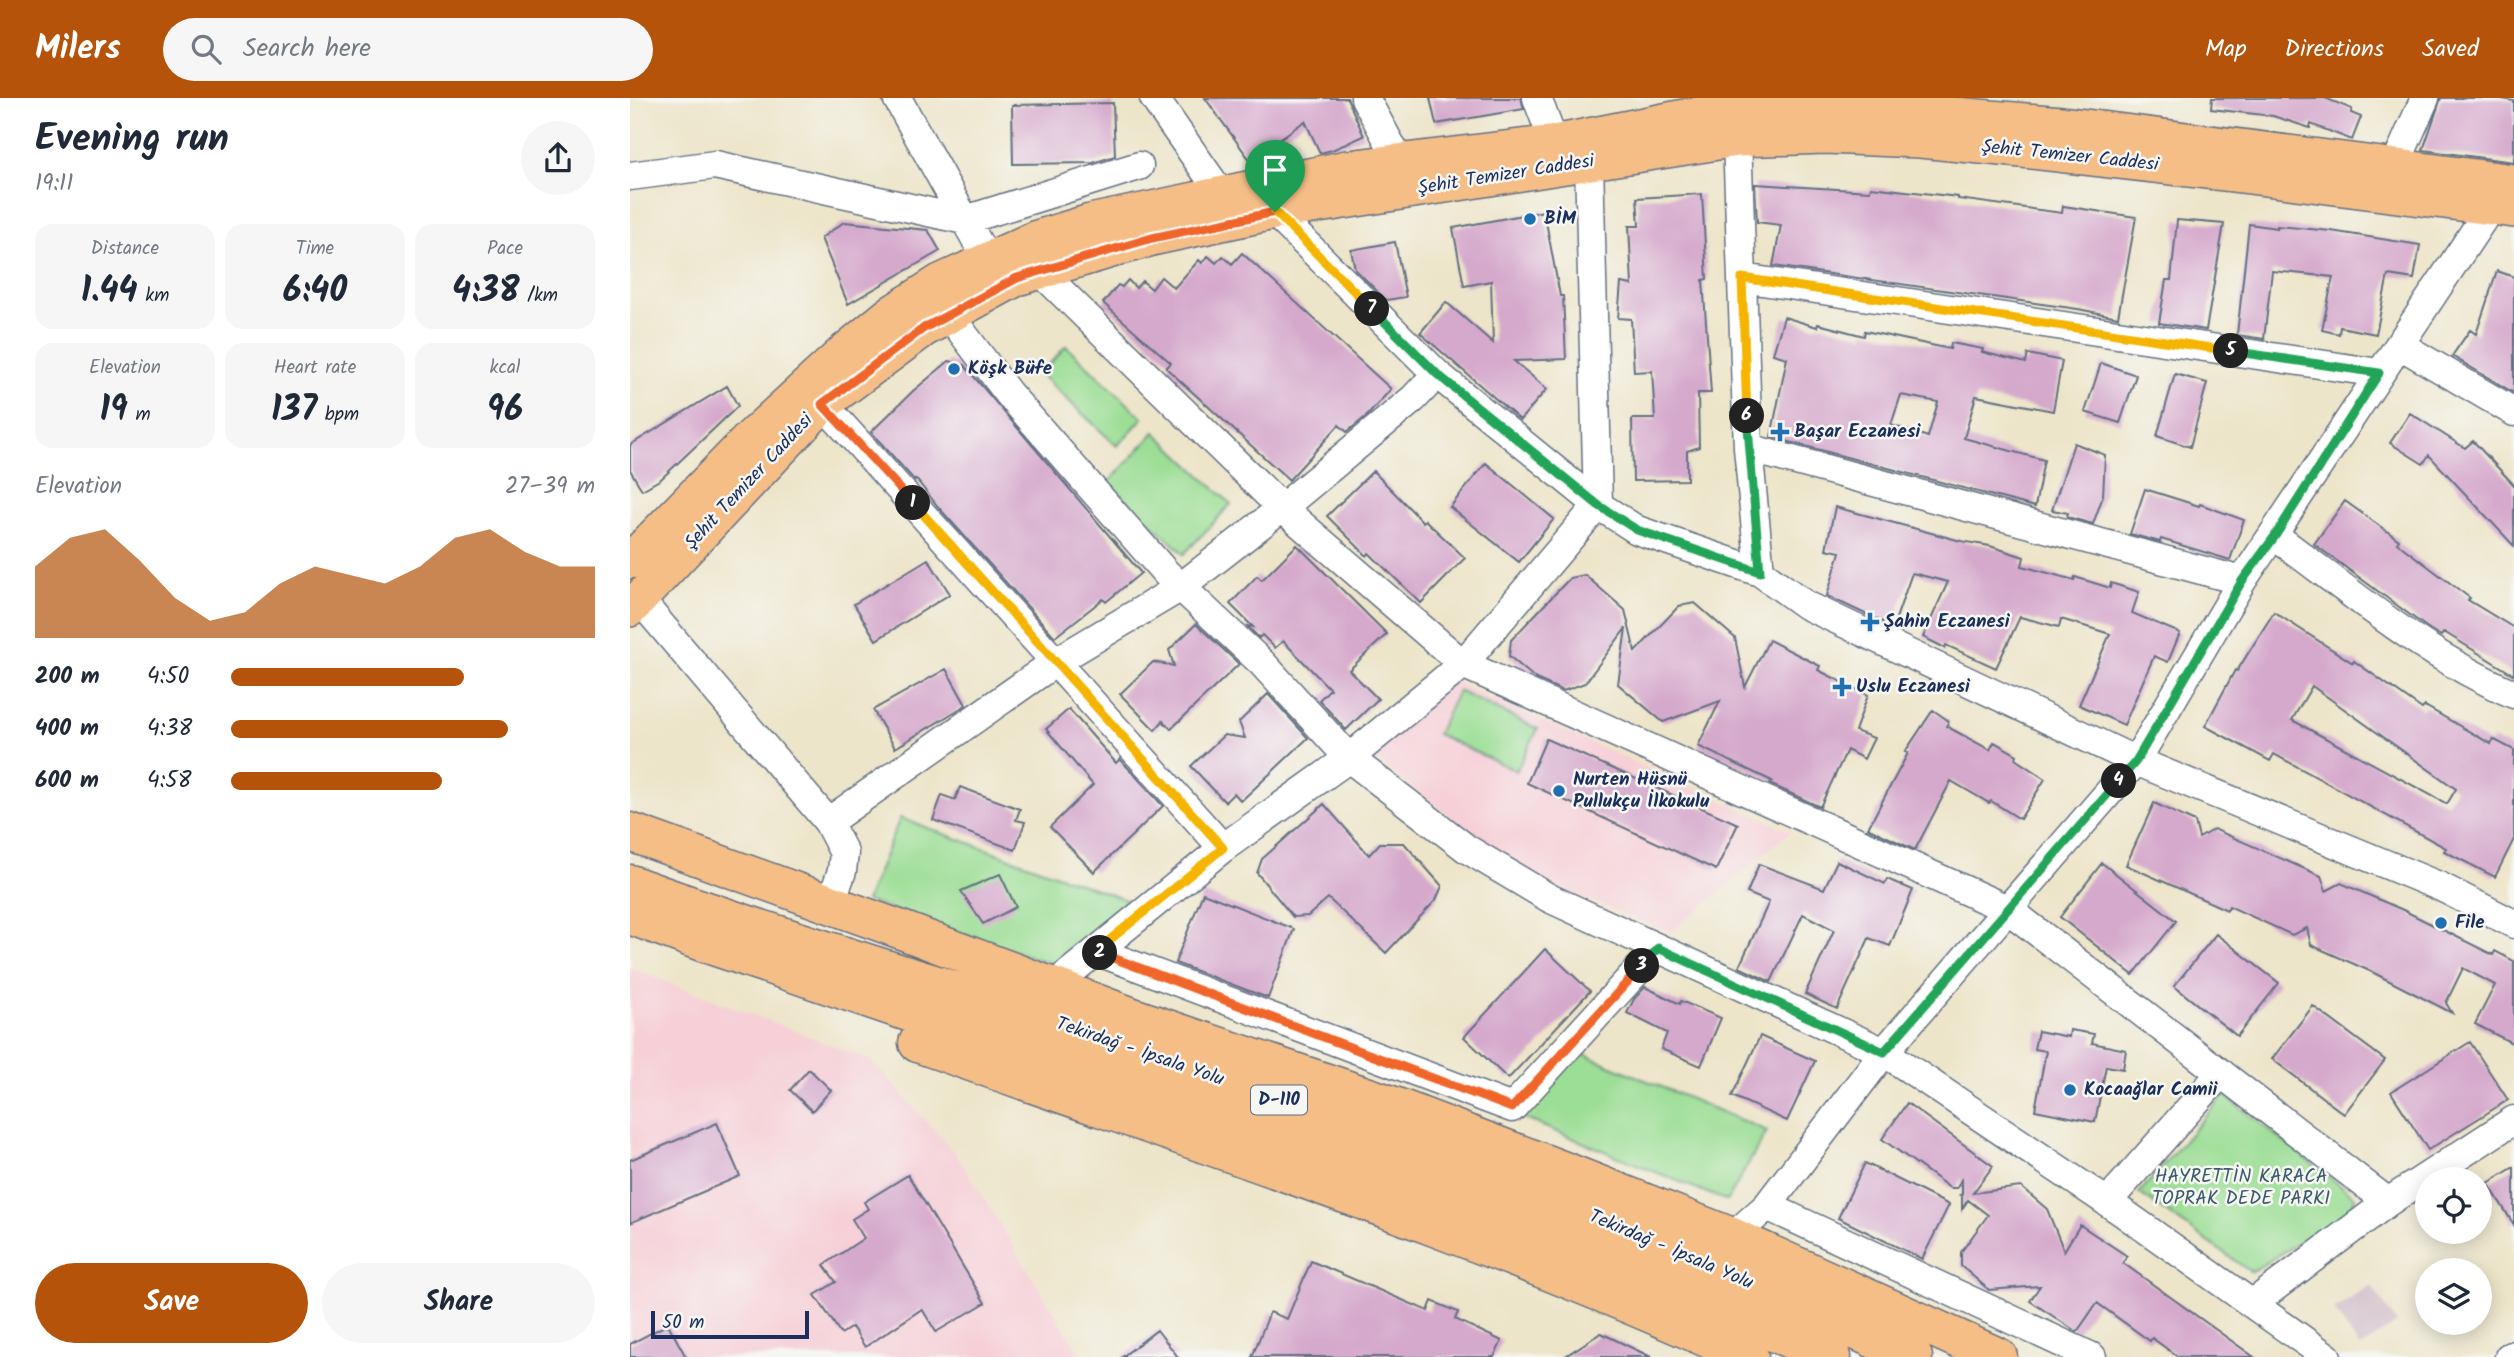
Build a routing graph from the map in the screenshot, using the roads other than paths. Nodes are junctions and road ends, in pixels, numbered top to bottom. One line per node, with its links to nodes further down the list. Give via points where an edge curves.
1 (897, 98): 21 (street)
2 (1154, 98): 18 (street)
3 (1366, 98): 13 (street)
4 (1537, 98): 12 (street)
5 (1969, 98): 8 (main road)
6 (2425, 98): 16 (street)
7 (1874, 107): 8 (main road, Şehit Temizer Caddesi); 9 (main road, Şehit Temizer Caddesi); 10 (main road, via 1850,131); 11 (main road, via 1882,130)
8 (2002, 109): 16 (main road, Şehit Temizer Caddesi)
9 (1732, 110): 10 (main road, Şehit Temizer Caddesi); 12 (main road, Şehit Temizer Caddesi); 14 (main road, Şehit Temizer Caddesi); 24 (street)
10 (1825, 136): 11 (main road, Şehit Temizer Caddesi)
11 (1920, 141): 19 (main road, Şehit Temizer Caddesi)
12 (1554, 143): 13 (main road, Şehit Temizer Caddesi)
13 (1400, 162): 18 (main road, Şehit Temizer Caddesi, via 1347,168)
14 (1589, 163): 20 (main road, Şehit Temizer Caddesi); 32 (street)
15 (1139, 166): 21 (street)
16 (2394, 168): 19 (main road, Şehit Temizer Caddesi)
17 (630, 176): 21 (street, via 715,165)
18 (1222, 195): 22 (main road, Şehit Temizer Caddesi, via 1090,222)
19 (2506, 200): 26 (street)
20 (1275, 212): 23 (main road, Şehit Temizer Caddesi, via 1152,238); 28 (street)
21 (965, 220): 22 (street)
22 (987, 259): 35 (main road, Şehit Temizer Caddesi, via 890,314 845,351 750,438)
23 (1041, 272): 25 (main road, Şehit Temizer Caddesi, via 1017,278); 33 (street)
24 (1742, 278): 27 (street); 31 (street)
25 (949, 315): 29 (main road, Şehit Temizer Caddesi, via 924,328); 38 (street, via 1009,393)
26 (2400, 345): 27 (street); 30 (street)
27 (2379, 373): 34 (street)
28 (1437, 374): 32 (street); 33 (street)
29 (822, 404): 39 (main road, Şehit Temizer Caddesi); 40 (street)
30 (2514, 412)
31 (1748, 448): 36 (street); 37 (street)
32 (1598, 505): 36 (street, via 1637,530); 41 (street)
33 (1282, 509): 38 (street); 41 (street)
34 (2275, 536): 37 (street); 42 (street, via 2385,618 2452,662)
35 (630, 561)
36 (1760, 572): 44 (street, via 1805,605)
37 (2242, 581): 44 (street)
38 (1181, 587): 40 (street); 43 (street, via 1262,663)
39 (635, 604): 45 (street)
40 (1057, 661): 45 (street); 47 (street)
41 (1463, 664): 43 (street); 50 (street)
42 (2514, 694)
43 (1349, 758): 47 (street); 54 (street, via 1467,849 1549,898)
44 (2136, 761): 50 (street); 52 (street, via 2441,887)
45 (828, 822): 49 (street, via 844,853)
46 (630, 832): 49 (highway)
47 (1223, 848): 55 (street)
48 (630, 884): 71 (highway, Tekirdağ - İpsala Yolu / D-110, via 1082,1032 1544,1196)
49 (830, 905): 56 (highway)
50 (2009, 910): 57 (street); 58 (street)
51 (630, 915): 70 (highway, Tekirdağ - İpsala Yolu / D-110, via 1401,1180 1530,1228)
52 (2514, 923)
53 (630, 939): 69 (highway, via 1364,1200 1652,1312)
54 (1658, 948): 57 (street); 59 (street)
55 (1096, 951): 56 (street); 59 (street)
56 (1052, 987): 61 (highway)
57 (1884, 1052): 62 (street); 64 (street)
58 (2221, 1073): 62 (street); 63 (street)
59 (1512, 1108): 61 (street)
60 (2514, 1120): 63 (street)
61 (1493, 1143): 65 (highway)
62 (2108, 1202): 66 (street)
63 (2388, 1202): 66 (street)
64 (1767, 1206): 65 (street); 73 (street)
65 (1732, 1237): 67 (highway)
66 (2252, 1304): 74 (street)
67 (1975, 1349): 72 (highway)
68 (2514, 1355): 75 (street)
69 (1749, 1357)
70 (1832, 1357)
71 (1913, 1357)
72 (1998, 1357)
73 (2092, 1357)
74 (2327, 1357)
75 (2509, 1357)

